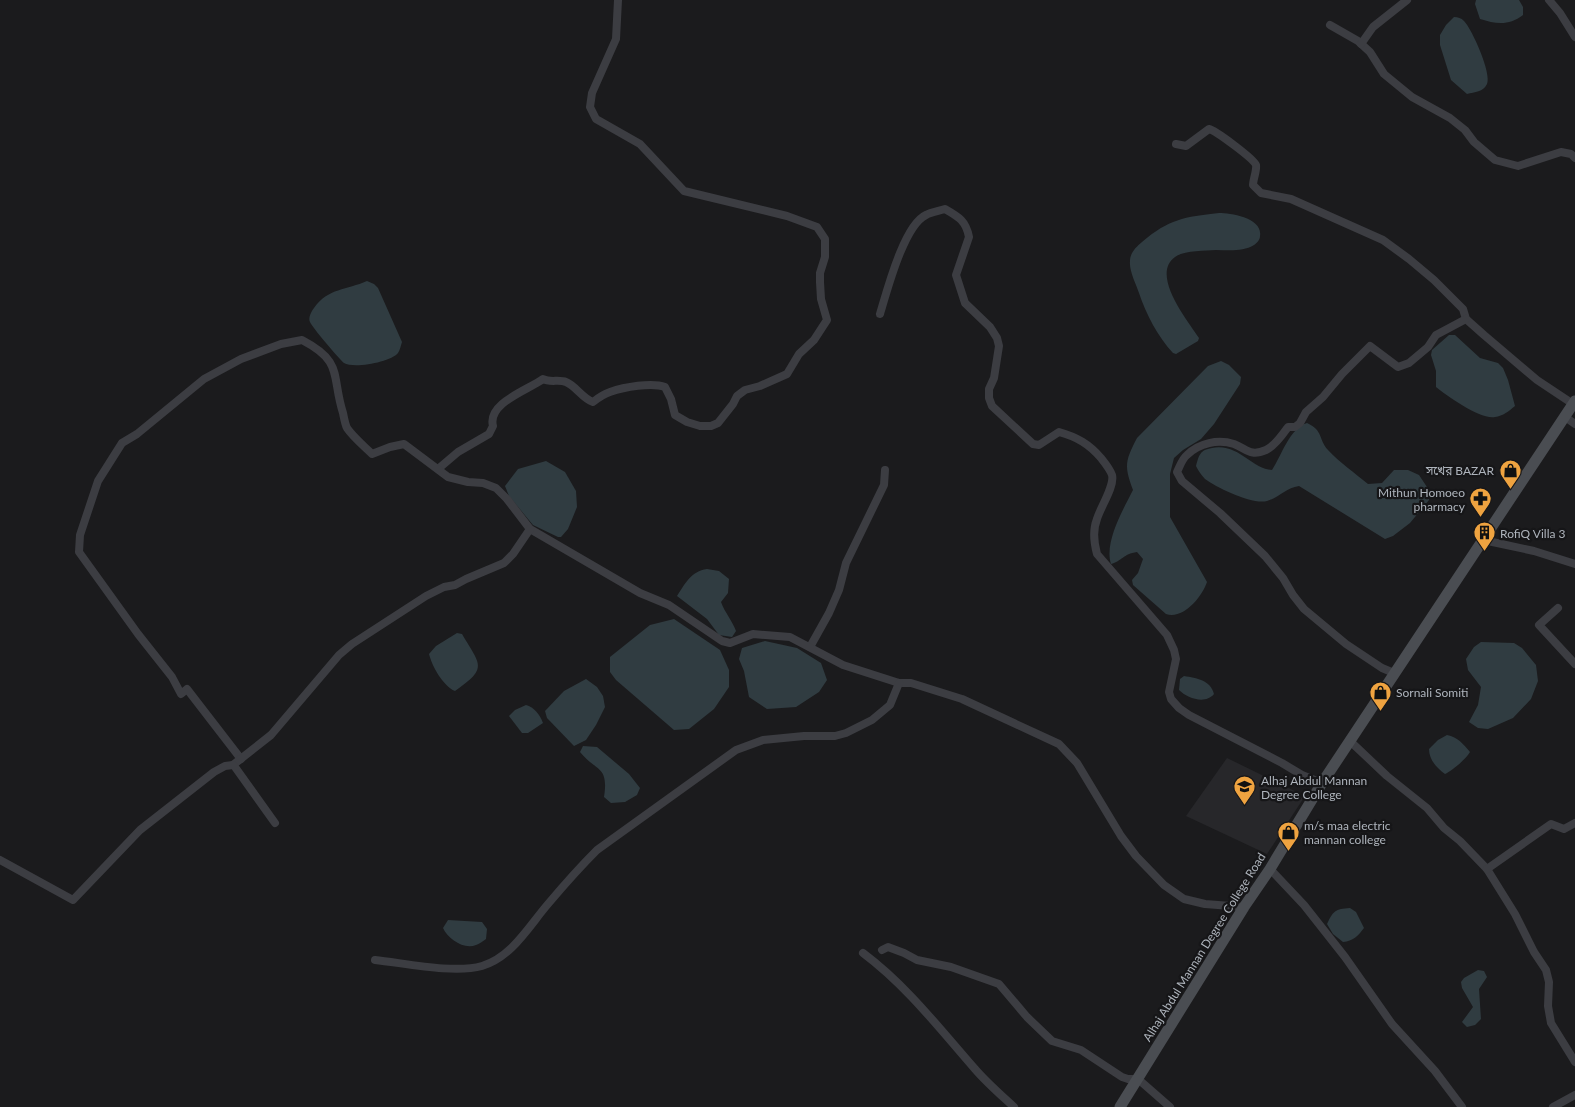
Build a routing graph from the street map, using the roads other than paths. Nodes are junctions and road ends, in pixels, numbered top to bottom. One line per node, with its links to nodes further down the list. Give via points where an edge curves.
1 (618, 0): 14 (street, via 616,39 592,92 590,107 596,118 640,144 684,191 788,216 817,227 825,239 820,282 827,320 787,374 745,390 712,426 700,426 674,415 665,387 658,384 609,392 592,402 568,383 543,378 506,401 493,416 494,426 489,434 458,452)
2 (1407, 0): 6 (street, via 1373,27)
3 (1549, 0): 5 (street)
4 (1330, 25): 6 (street)
5 (1575, 37)
6 (1361, 44): 8 (street, via 1384,74 1412,97 1458,124 1495,160 1518,166 1561,152)
7 (1176, 144): 10 (street, via 1186,146 1209,129 1215,130 1250,157 1256,166 1253,185 1261,193 1291,199 1383,240 1434,280 1463,310)
8 (1575, 158)
9 (880, 314): 27 (street, via 905,242 920,219 945,209 961,218 969,238 956,275 965,303 990,327 999,346 994,378 989,388 992,406 1032,444 1039,445 1059,432 1083,441 1095,451 1112,475 1096,521 1096,554 1167,635 1176,659 1169,686 1171,699 1189,715)
10 (1466, 319): 11 (street, via 1537,380); 22 (street, via 1436,335 1428,347 1409,363 1398,367 1370,346 1306,412 1300,423 1288,427 1268,450 1248,453 1234,444 1206,443 1185,456 1176,472 1264,556 1304,609 1346,644)
11 (1574, 403): 12 (street, Alhaj Abdul Mannan Degree College Road)
12 (1565, 417): 13 (street); 17 (street, Alhaj Abdul Mannan Degree College Road)
13 (1575, 424)
14 (438, 469): 16 (street, via 448,477 496,488); 25 (street, via 404,444 372,454 347,428 330,360 302,340 240,359 204,378 122,443 98,481 80,535 79,552 172,677 181,694 187,689)
15 (886, 470): 20 (street, via 884,484 846,563 839,590)
16 (530, 529): 20 (street, via 640,593 669,606 722,641 730,642 753,634 768,635 790,637); 25 (street, via 504,563 455,585 444,586 352,644 271,735)
17 (1483, 540): 18 (street); 22 (street, Alhaj Abdul Mannan Degree College Road)
18 (1575, 564)
19 (1558, 608): 21 (street, via 1539,626)
20 (810, 647): 23 (street, via 843,665)
21 (1575, 664)
22 (1394, 674): 24 (street, Alhaj Abdul Mannan Degree College Road)
23 (899, 683): 33 (street, via 911,683 969,702 1059,744 1077,763 1126,843 1164,885 1184,899); 36 (street, via 890,705 872,720 846,734 762,740 736,750 700,774 598,850 552,898 517,942 492,961 482,966 448,968)
24 (1350, 742): 27 (street, Alhaj Abdul Mannan Degree College Road); 32 (street, via 1427,808)
25 (241, 759): 26 (street)
26 (233, 765): 28 (street); 30 (street, via 214,772 140,830 73,900)
27 (1322, 783): 31 (street, Alhaj Abdul Mannan Degree College Road)
28 (275, 822)
29 (1575, 824): 32 (street, via 1564,829 1551,824)
30 (0, 860)
31 (1270, 869): 33 (street, Alhaj Abdul Mannan Degree College Road); 43 (street, via 1304,905 1392,1024 1435,1071)
32 (1487, 869): 37 (street, via 1546,970 1552,1023)
33 (1244, 908): 38 (street, Alhaj Abdul Mannan Degree College Road)
34 (882, 950): 38 (street, via 888,947 917,960 951,967 999,984 1052,1041 1081,1050 1128,1080)
35 (863, 953): 40 (street, via 901,984 976,1071)
36 (375, 960)
37 (1575, 1062)
38 (1138, 1079): 41 (street, Alhaj Abdul Mannan Degree College Road); 42 (street)
39 (1575, 1095): 44 (street)
40 (1014, 1107)
41 (1120, 1107)
42 (1170, 1107)
43 (1462, 1107)
44 (1553, 1107)

